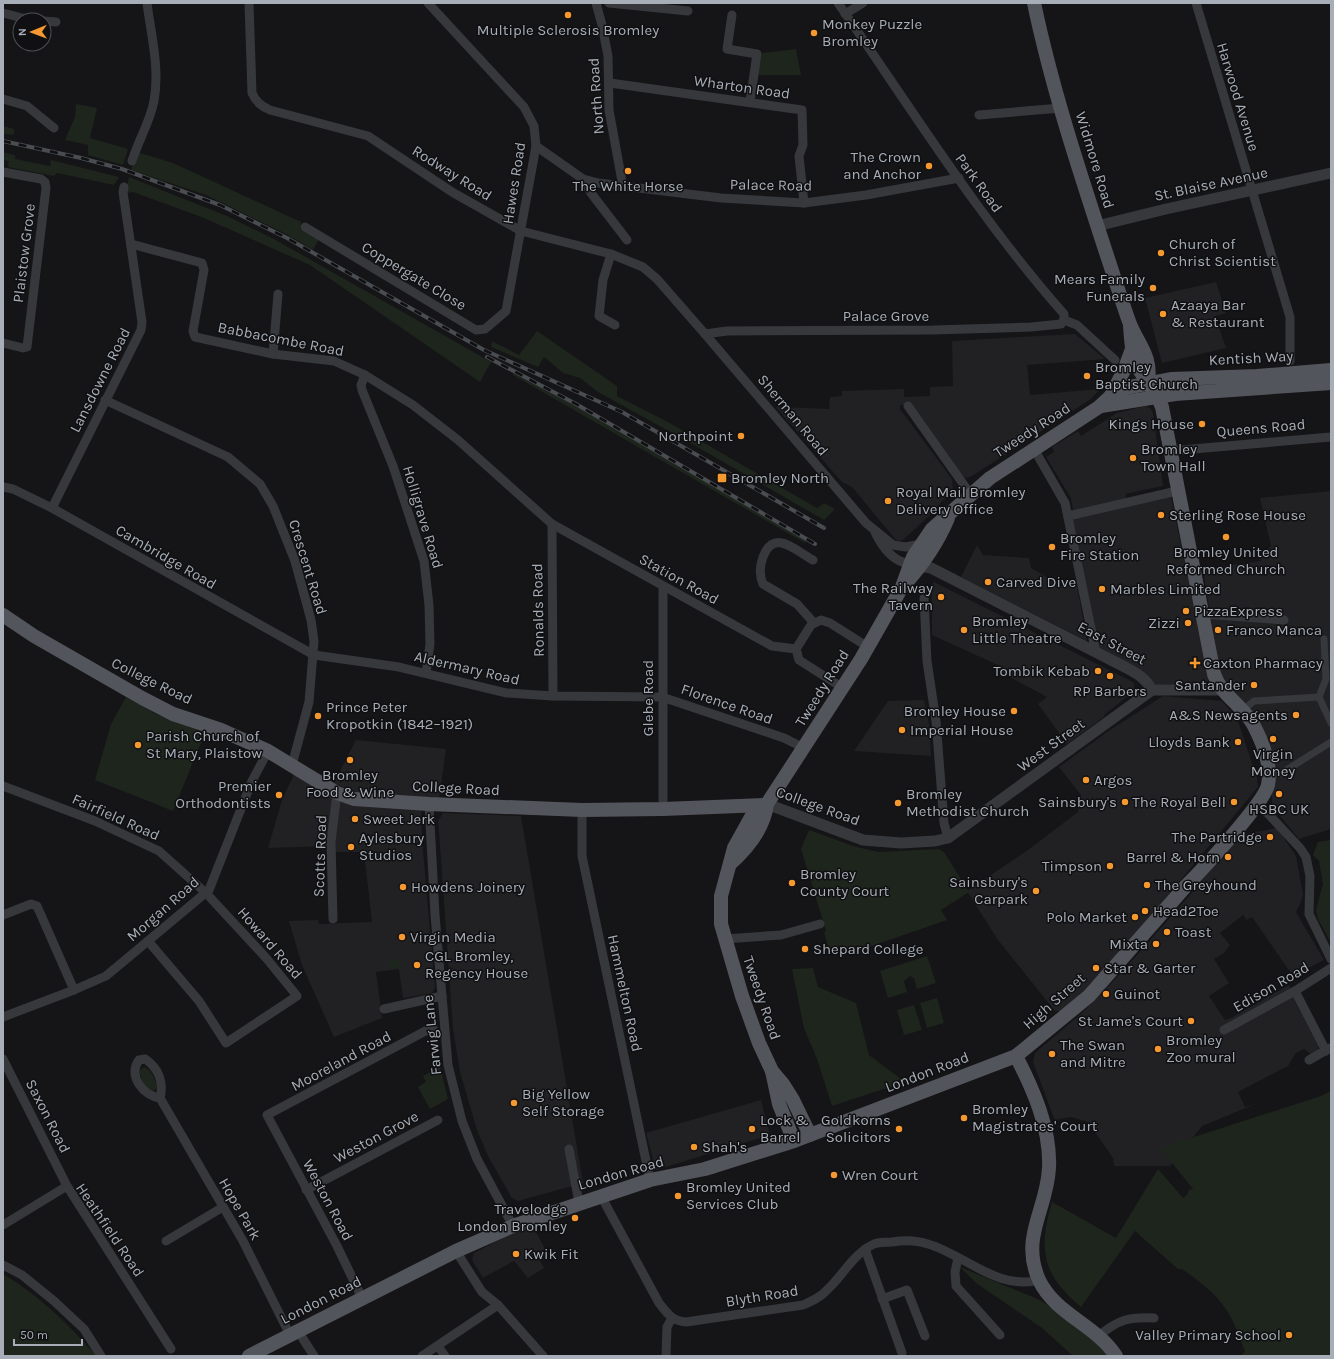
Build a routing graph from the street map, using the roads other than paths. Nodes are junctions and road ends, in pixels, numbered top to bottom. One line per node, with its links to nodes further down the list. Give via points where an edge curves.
1 (147, 3): 22 (street, via 155,46 154,99)
2 (249, 3): 33 (street, Rodway Road, via 252,93 262,107 368,136 452,192)
3 (428, 3): 21 (street, Hawes Road, via 524,106 534,126)
4 (596, 3): 15 (street, North Road, via 608,56)
5 (609, 3): 10 (street)
6 (838, 3): 11 (street, Park Road)
7 (862, 3): 11 (street)
8 (1034, 3): 18 (main road, Widmore Road)
9 (1196, 3): 29 (street, Harwood Avenue)
10 (688, 11)
11 (845, 14): 25 (street, Park Road)
12 (732, 15): 17 (street, via 726,49 757,54)
13 (52, 22): 14 (street)
14 (56, 22)
15 (610, 83): 17 (street, Wharton Road); 28 (street, North Road, via 609,110)
16 (3, 99): 20 (street, via 27,106)
17 (750, 102): 30 (street, Wharton Road, via 802,110 802,146 799,156)
18 (1062, 108): 19 (street); 31 (main road, Widmore Road)
19 (979, 115)
20 (54, 128)
21 (536, 146): 26 (street); 33 (street, Hawes Road)
22 (132, 161)
23 (3, 172): 43 (street, Plaistow Grove, via 41,179 45,182 46,188 27,347)
24 (1331, 173): 29 (street, St. Blaise Avenue)
25 (959, 178): 30 (street, Palace Road); 39 (street, Park Road, via 1025,269 1064,314)
26 (583, 179): 28 (street, Palace Road); 34 (street)
27 (124, 187): 35 (street, Lansdowne Road)
28 (623, 187): 30 (street, Palace Road, via 756,201)
29 (1252, 190): 31 (street, St. Blaise Avenue); 47 (street, Harwood Avenue, via 1290,317)
30 (804, 203)
31 (1098, 226): 41 (main road, Widmore Road)
32 (305, 227): 38 (street, Coppergate Close, via 476,330 485,329)
33 (521, 231): 36 (street, Rodway Road); 38 (street, Hawes Road)
34 (627, 240)
35 (131, 244): 45 (street, Babbacombe Road, via 202,263 204,270 193,331 195,336); 54 (street, Lansdowne Road, via 141,330)
36 (611, 254): 40 (street, via 603,280 599,316); 42 (street, Rodway Road, via 643,267)
37 (278, 294): 45 (street)
38 (506, 311)
39 (1064, 320): 42 (street, Palace Grove, via 1062,324 1016,328 727,331); 46 (street, via 1077,325)
40 (615, 325)
41 (1130, 325): 44 (main road, Widmore Road); 50 (main road, Widmore Road, via 1149,364)
42 (706, 334): 67 (street, Sherman Road, via 838,492)
43 (3, 343)
44 (1132, 349): 50 (main road, Widmore Road, via 1141,374); 52 (main road)
45 (273, 354): 49 (street, Babbacombe Road, via 334,361)
46 (1115, 360)
47 (1289, 361)
48 (1331, 370): 50 (main road, Kentish Way, via 1257,376 1189,377)
49 (365, 375): 66 (street, Babbacombe Road, via 413,405 458,440); 82 (street, Holligrave Road, via 362,390 396,473 424,561 430,644)
50 (1148, 383): 52 (main road, Tweedy Road, via 1125,388); 53 (main road, Widmore Road)
51 (1331, 383): 53 (main road, Kentish Way)
52 (1111, 396): 56 (main road, Tweedy Road)
53 (1158, 396): 56 (main road, Tweedy Road); 59 (main road, Widmore Road, via 1164,414)
54 (105, 400): 63 (street, Lansdowne Road); 81 (street, Crescent Road, via 216,450 260,484 273,506 295,561 311,620)
55 (908, 406): 62 (street)
56 (1099, 407): 58 (main road, Tweedy Road)
57 (1331, 437): 59 (street, Queens Road)
58 (1034, 449): 62 (main road, Tweedy Road, via 990,478); 65 (street, via 1065,503)
59 (1170, 451): 61 (main road, Widmore Road)
60 (3, 487): 63 (street, Cambridge Road, via 13,489)
61 (1178, 491): 65 (street); 73 (main road, Widmore Road)
62 (971, 495): 64 (main road, Tweedy Road)
63 (52, 508): 81 (street, Cambridge Road)
64 (950, 514): 68 (main road, Tweedy Road, via 932,529); 70 (main road, Tweedy Road, via 943,530)
65 (1068, 516): 80 (street)
66 (552, 524): 71 (street, Station Road); 86 (street, Ronalds Road)
67 (875, 532): 68 (street, Sherman Road, via 893,545 906,547); 70 (street, Sherman Road, via 884,548)
68 (921, 544): 70 (main road, Tweedy Road)
69 (813, 560): 76 (street, via 788,545 776,542 766,548 760,568 763,584 797,604)
70 (910, 564): 78 (main road, Tweedy Road, via 902,587); 80 (street, East Street, via 931,568)
71 (663, 586): 79 (street, Station Road, via 772,646); 87 (street, Glebe Road)
72 (924, 598): 105 (street, via 927,661 936,721 944,823)
73 (1203, 614): 75 (street); 85 (main road, Widmore Road, via 1212,670)
74 (3, 615): 93 (main road, College Road, via 34,636 173,714 221,730)
75 (1284, 620)
76 (814, 623): 78 (street, via 826,621); 79 (street, via 805,631)
77 (1324, 639): 88 (street, via 1326,679)
78 (868, 647): 83 (main road, Tweedy Road)
79 (796, 649): 83 (street, via 802,664)
80 (1096, 653): 84 (street, East Street, via 1141,676)
81 (314, 655): 82 (street, Aldermary Road); 94 (street, Crescent Road, via 309,702)
82 (426, 673): 86 (street, Aldermary Road, via 484,689)
83 (843, 688): 92 (main road, Tweedy Road)
84 (1152, 690): 85 (street); 105 (street, West Street)
85 (1221, 690): 89 (main road)
86 (553, 696): 87 (street, Aldermary Road)
87 (662, 697): 92 (street, Florence Road, via 784,738); 102 (street, Glebe Road)
88 (1319, 697): 89 (street, via 1254,701); 90 (street)
89 (1243, 710): 95 (main road, via 1258,735)
90 (1331, 723)
91 (1331, 742): 95 (street)
92 (804, 748): 100 (main road, Tweedy Road)
93 (268, 751): 94 (main road, College Road); 107 (street, Morgan Road, via 252,781)
94 (292, 765): 97 (main road, College Road)
95 (1268, 781): 98 (main road, High Street)
96 (3, 786): 107 (street, Fairfield Road, via 95,821 159,851)
97 (337, 793): 99 (main road, College Road, via 364,800); 109 (street, Scotts Road, via 331,842)
98 (1258, 803): 113 (street, via 1306,857 1310,876 1309,914); 123 (main road, High Street, via 1097,988)
99 (429, 804): 103 (main road, College Road); 117 (street, Farwig Lane)
100 (767, 804): 101 (main road, College Road); 104 (main road, Tweedy Road, via 754,812); 105 (street, College Road, via 863,840 902,843 935,842); 106 (main road, Tweedy Road, via 766,818 748,848)
101 (731, 806): 102 (main road, College Road); 104 (main road, via 740,817)
102 (663, 809): 103 (main road, College Road)
103 (582, 810): 133 (street, Hammelton Road, via 582,856)
104 (742, 830): 106 (main road, Tweedy Road)
105 (948, 838)
106 (730, 864): 111 (main road, Tweedy Road, via 721,896 720,911)
107 (206, 893): 112 (street, Morgan Road); 112 (street, Howard Road, via 267,959 297,996 226,1043 198,1001)
108 (3, 915): 115 (street, via 31,904 38,906)
109 (333, 919)
110 (820, 924): 111 (street, via 781,935)
111 (724, 939): 126 (main road, Tweedy Road, via 744,1003)
112 (148, 941): 115 (street, Morgan Road, via 106,976)
113 (1331, 959)
114 (1331, 968): 116 (street, Edison Road)
115 (74, 990): 119 (street, Morgan Road)
116 (1296, 991): 121 (street, Edison Road); 122 (street)
117 (442, 996): 118 (street); 140 (street, Farwig Lane, via 448,1065 462,1121 477,1159)
118 (384, 1009)
119 (3, 1017)
120 (423, 1022): 128 (street, Mooreland Road, via 430,1029)
121 (1224, 1030)
122 (1329, 1049): 125 (street)
123 (1016, 1056): 130 (main road, London Road); 146 (main road, via 1040,1111 1048,1147 1047,1184 1031,1244)
124 (3, 1059): 134 (street, Saxon Road)
125 (1309, 1060)
126 (772, 1071): 130 (main road, Tweedy Road, via 793,1100); 131 (main road, Tweedy Road, via 779,1104)
127 (160, 1098): 138 (street, Hope Park)
128 (267, 1116): 135 (street, Weston Road)
129 (438, 1120): 135 (street, Weston Grove)
130 (810, 1135): 131 (main road, London Road)
131 (794, 1141): 133 (main road, London Road, via 705,1168)
132 (569, 1149): 137 (street)
133 (650, 1180): 136 (main road, London Road)
134 (67, 1186): 139 (street, Heathfield Road); 157 (street, Heathfield Road)
135 (306, 1190): 147 (street, Weston Road)
136 (601, 1196): 137 (main road, London Road); 150 (street, via 659,1303)
137 (578, 1203): 140 (main road, London Road)
138 (223, 1207): 141 (street); 152 (street, Hope Park)
139 (3, 1225)
140 (513, 1226): 143 (main road, London Road)
141 (166, 1241)
142 (865, 1249): 144 (street, via 875,1244 919,1242); 148 (street); 150 (street, Blyth Road, via 828,1290 802,1305 686,1322)
143 (456, 1251): 147 (main road, London Road); 149 (street, via 482,1292)
144 (958, 1258): 146 (street, via 1010,1280); 153 (street, via 956,1286)
145 (3, 1266): 159 (street, via 22,1275 54,1301 84,1329)
146 (1039, 1280): 155 (main road, via 1053,1301)
147 (362, 1298): 152 (main road, London Road)
148 (882, 1299): 154 (street, via 907,1290); 158 (street)
149 (498, 1305): 156 (street); 164 (street)
150 (672, 1318): 165 (street, via 666,1332)
151 (1154, 1318): 155 (street, via 1130,1317 1109,1327)
152 (294, 1333): 160 (main road, London Road); 161 (street, Hope Park)
153 (1000, 1335)
154 (925, 1336)
155 (1099, 1336): 166 (main road)
156 (438, 1346): 162 (street); 163 (street)
157 (171, 1349)
158 (902, 1353)
159 (101, 1356)
160 (249, 1356)
161 (314, 1356)
162 (422, 1356)
163 (445, 1356)
164 (543, 1356)
165 (666, 1356)
166 (1116, 1356)

